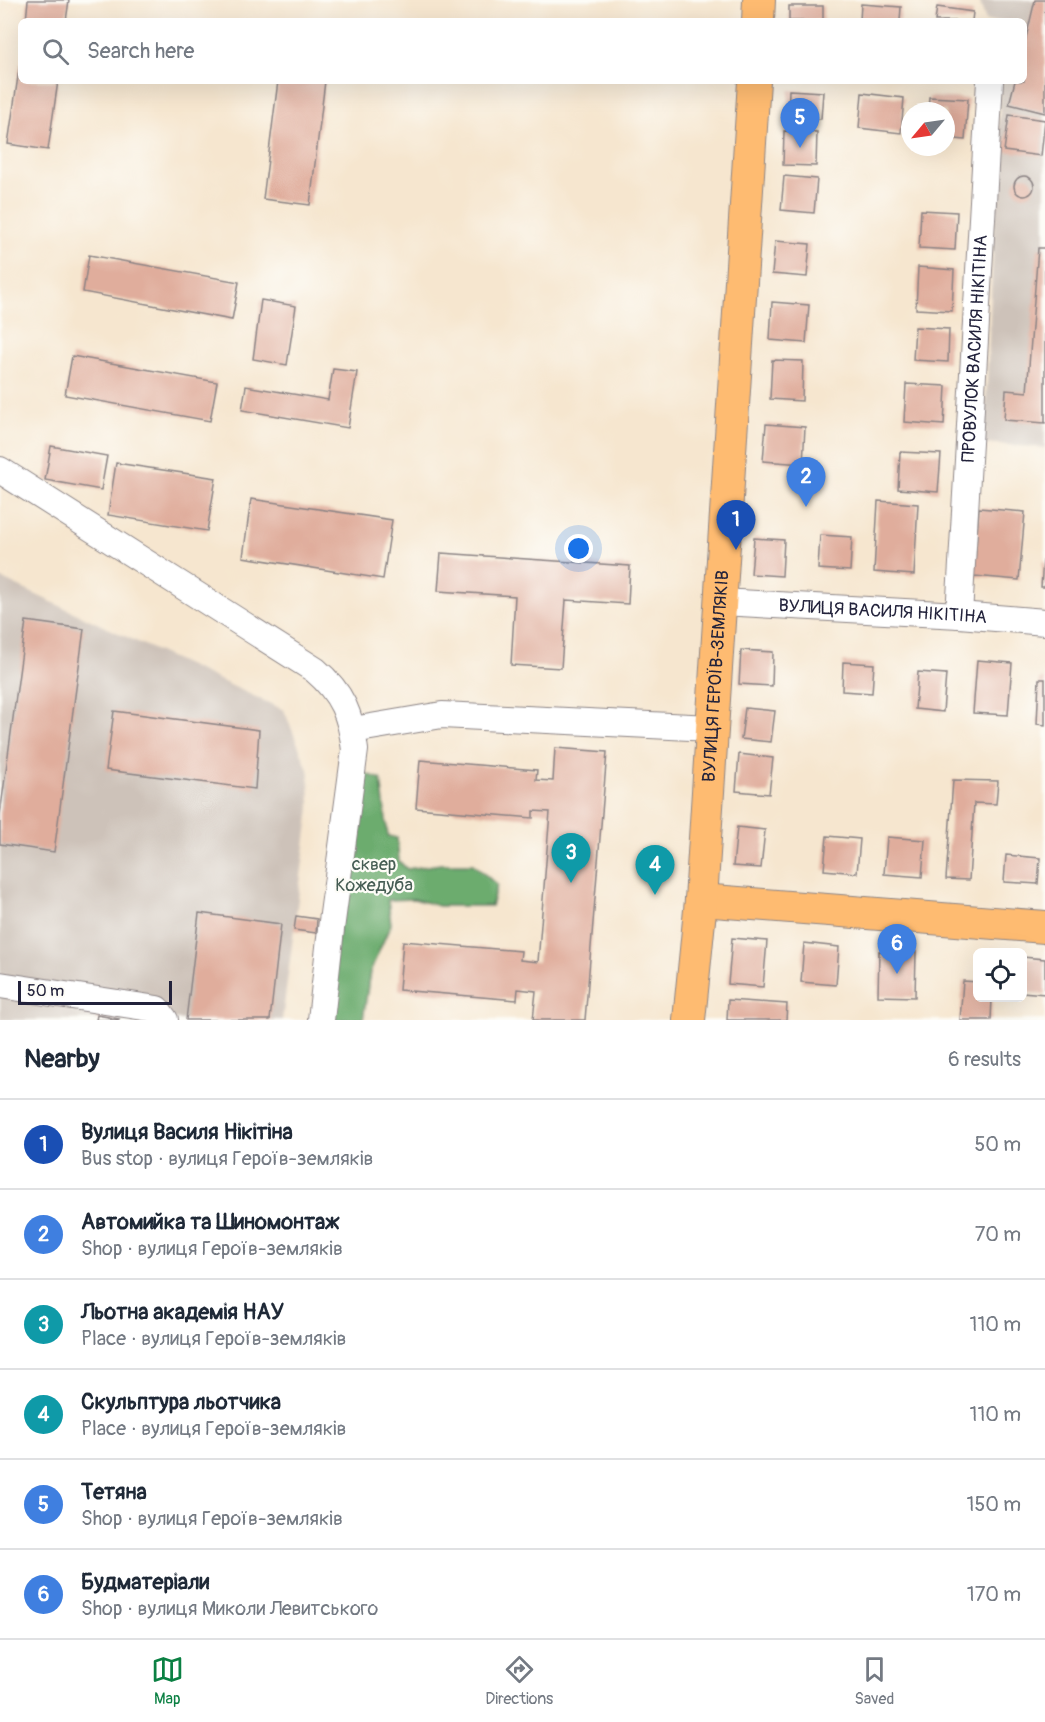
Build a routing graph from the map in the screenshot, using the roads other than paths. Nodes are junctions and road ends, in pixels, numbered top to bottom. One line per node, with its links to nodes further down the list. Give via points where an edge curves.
1 (759, 0): 2 (main road)
2 (758, 18)
3 (754, 84): 6 (main road, ВУЛИЦЯ ГЕРОЇВ-ЗЕМЛЯКІВ)
4 (990, 84): 7 (street, ПРОВУЛОК ВАСИЛЯ НІКІТІНА)
5 (0, 470): 10 (street, via 315,670 331,683)
6 (721, 602): 7 (street, ВУЛИЦЯ ВАСИЛЯ НІКІТІНА); 9 (main road, ВУЛИЦЯ ГЕРОЇВ-ЗЕМЛЯКІВ)
7 (959, 615): 8 (street, ВУЛИЦЯ ВАСИЛЯ НІКІТІНА)
8 (1045, 622)
9 (711, 728): 10 (street, via 442,715); 11 (main road, ВУЛИЦЯ ГЕРОЇВ-ЗЕМЛЯКІВ)
10 (353, 730): 15 (street, via 355,750)
11 (701, 900): 12 (main road); 16 (main road, ВУЛИЦЯ ГЕРОЇВ-ЗЕМЛЯКІВ)
12 (1045, 927)
13 (0, 985): 14 (street, via 157,1009)
14 (165, 1020)
15 (321, 1020)
16 (688, 1020)

